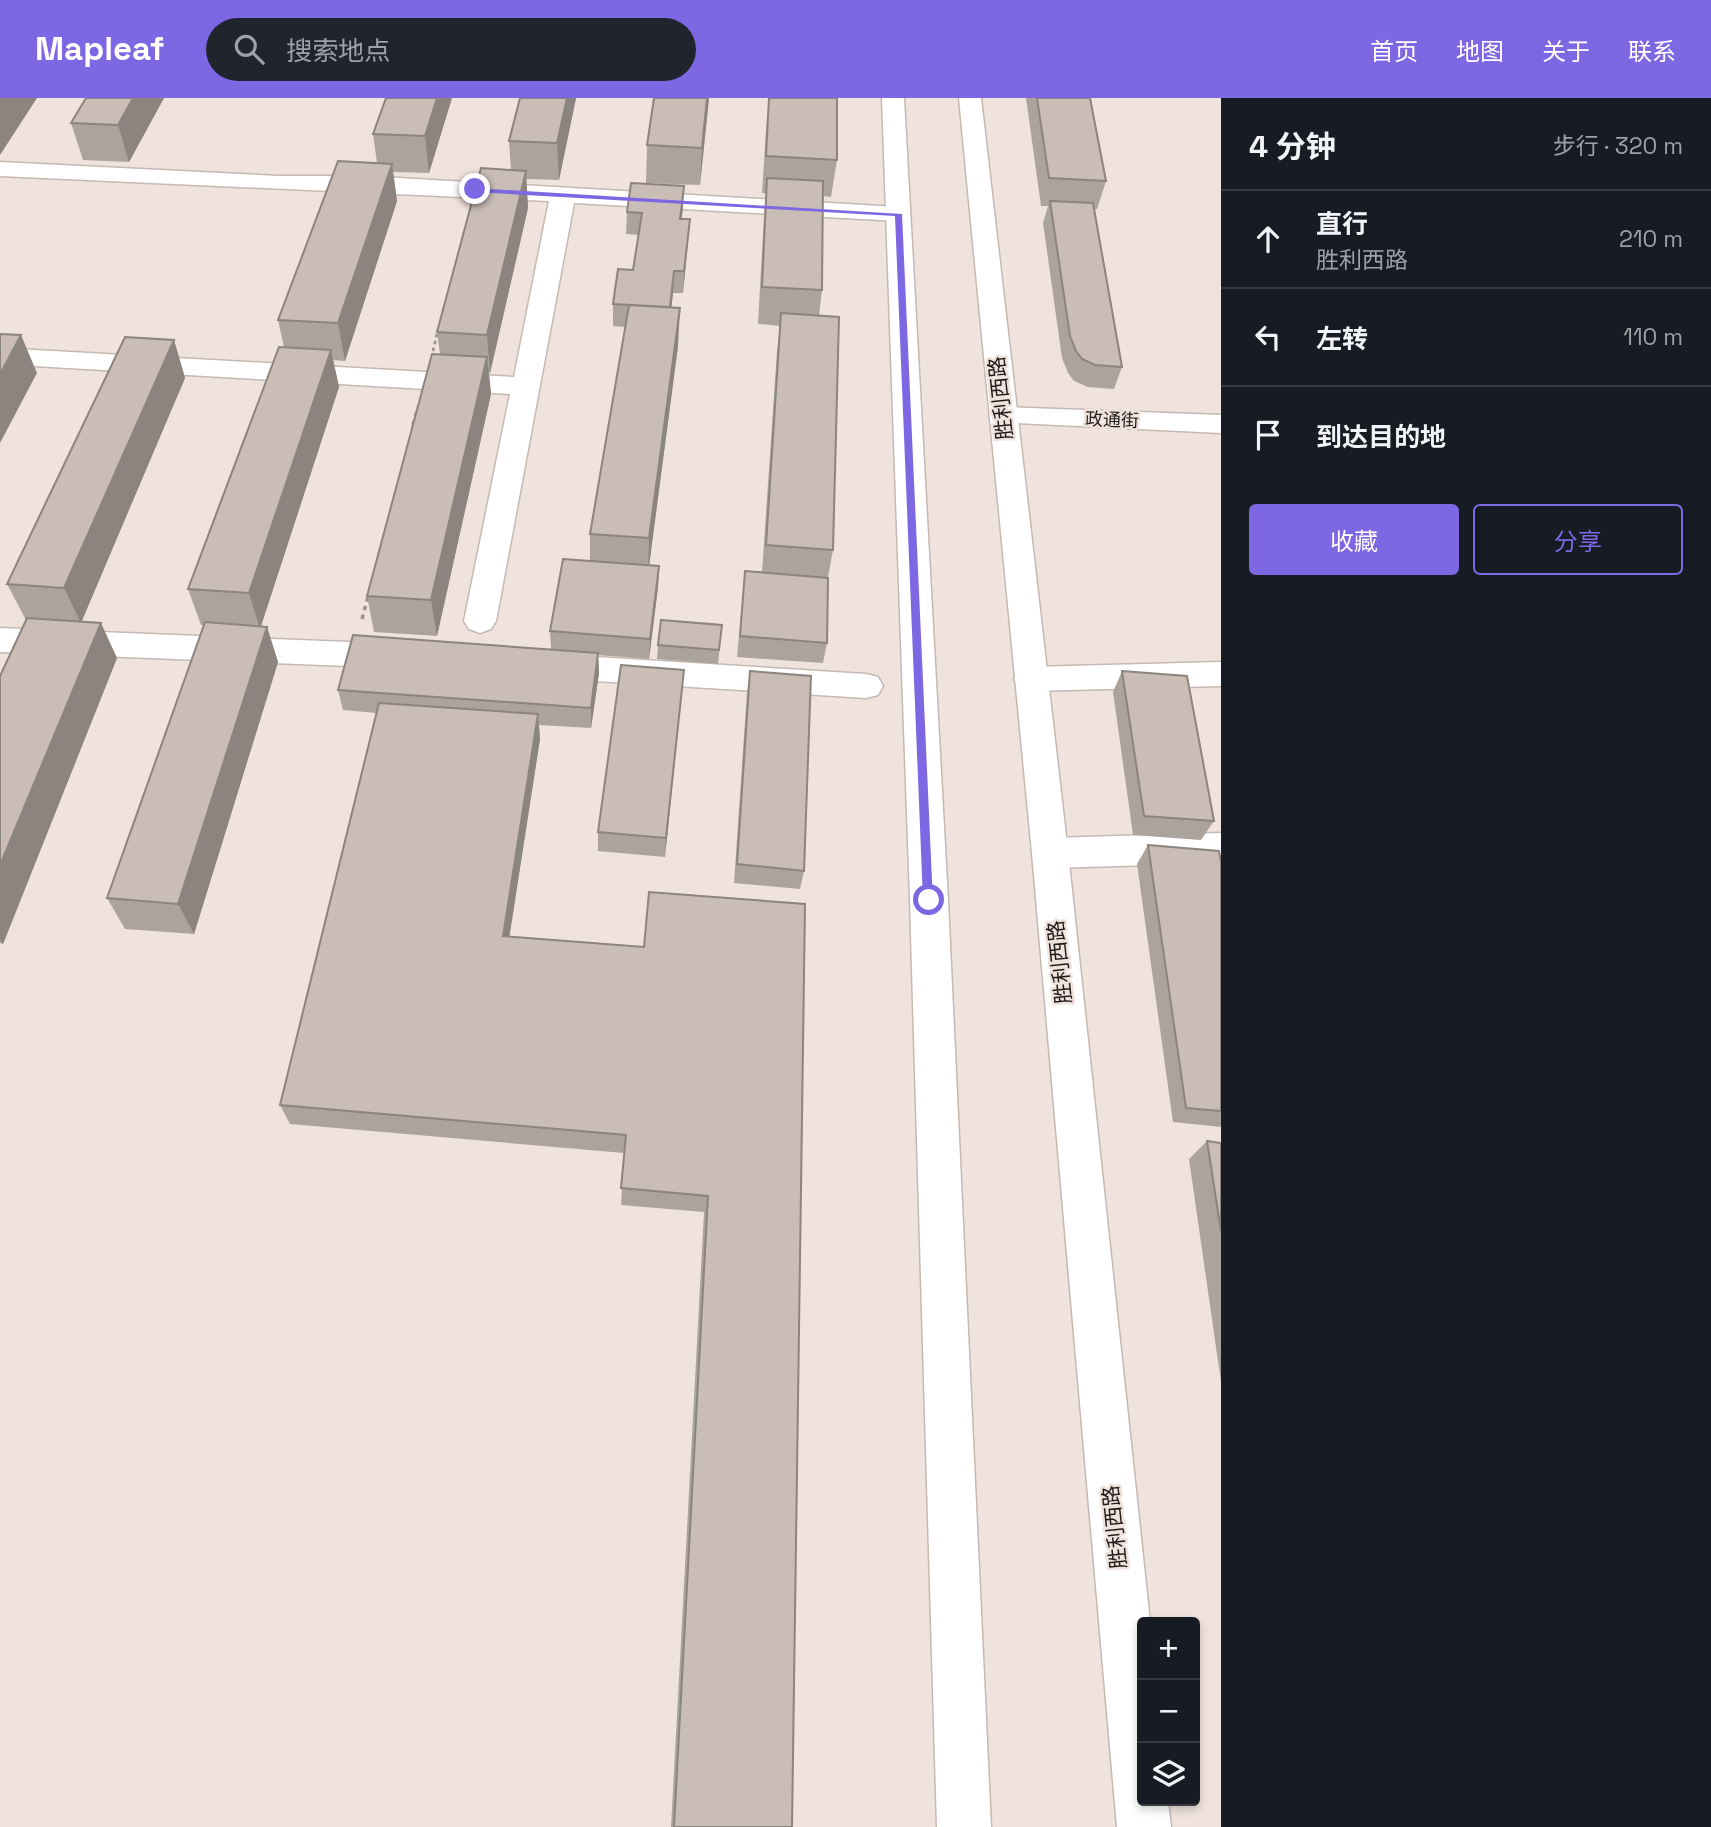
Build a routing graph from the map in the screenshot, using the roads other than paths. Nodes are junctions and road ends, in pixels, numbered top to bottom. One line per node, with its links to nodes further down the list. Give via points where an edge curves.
1 (893, 98): 5 (main road)
2 (970, 98): 8 (main road, 胜利西路)
3 (0, 169): 4 (main road)
4 (563, 194): 5 (main road); 7 (main road)
5 (898, 214): 19 (main road)
6 (0, 356): 7 (main road)
7 (526, 386): 10 (main road)
8 (1003, 416): 9 (main road, 政通街); 15 (main road, 胜利西路)
9 (1221, 424)
10 (480, 621)
11 (0, 640): 12 (main road)
12 (430, 658)
13 (512, 663): 16 (main road)
14 (1221, 674): 15 (main road)
15 (1031, 679): 18 (main road, 胜利西路)
16 (866, 687)
17 (1221, 848): 18 (main road)
18 (1050, 853): 20 (main road, 胜利西路)
19 (964, 1827)
20 (1144, 1827)

